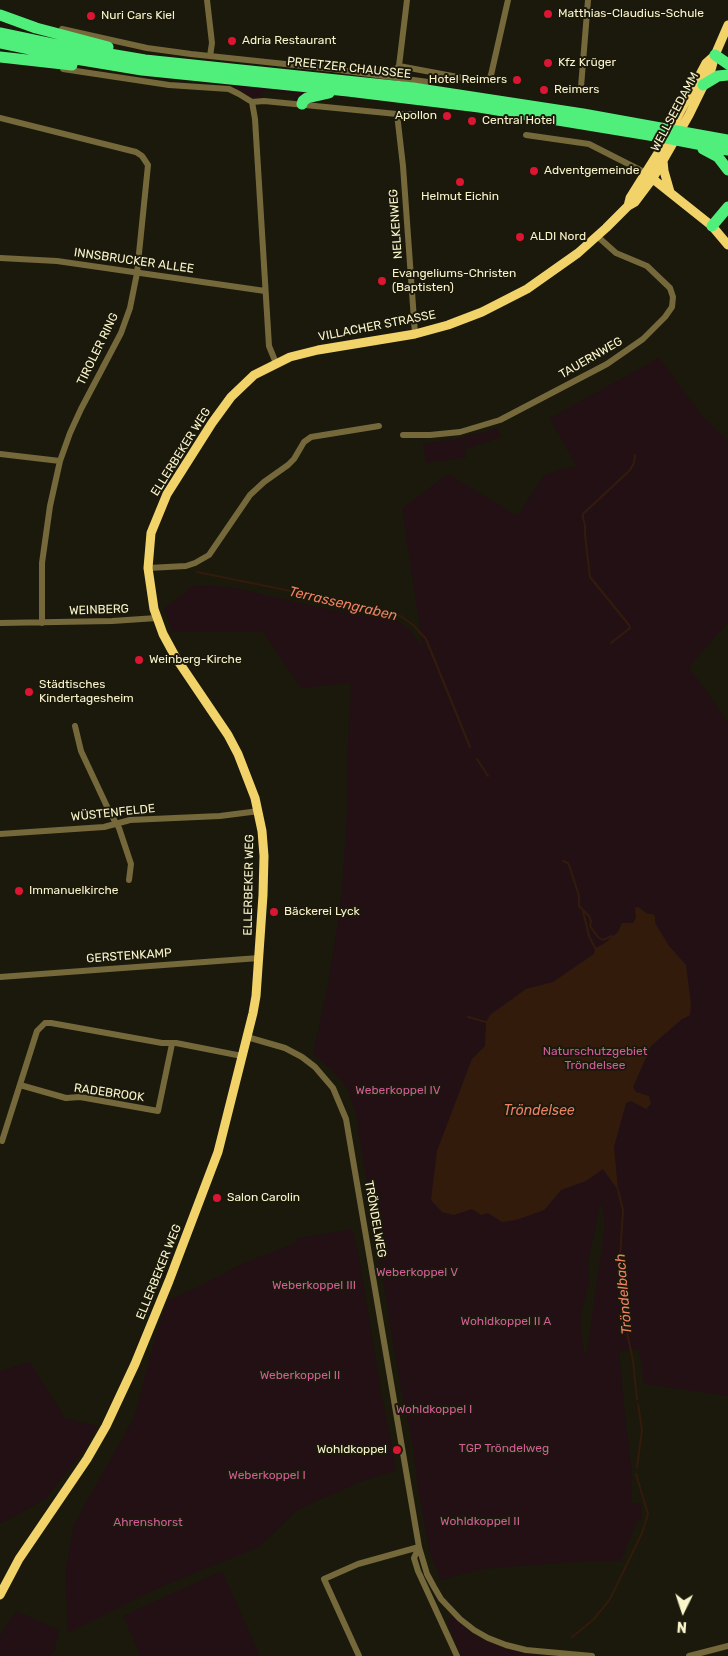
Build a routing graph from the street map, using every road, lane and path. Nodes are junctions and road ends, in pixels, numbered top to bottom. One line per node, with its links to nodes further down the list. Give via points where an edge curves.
1 (206, 0): 10 (street, via 212,43)
2 (407, 0): 14 (street)
3 (508, 0): 14 (street, via 488,80)
4 (588, 0): 20 (street)
5 (0, 15): 10 (street, PREETZER CHAUSSEE, via 132,45); 12 (highway, via 36,28 125,50)
6 (728, 25): 9 (street, WELLSEEDAMM)
7 (0, 33): 12 (highway, PREETZER CHAUSSEE)
8 (0, 43): 15 (highway, PREETZER CHAUSSEE)
9 (715, 55): 13 (highway); 19 (street, WELLSEEDAMM); 36 (street, WELLSEEDAMM, via 706,63)
10 (210, 56): 17 (street, PREETZER CHAUSSEE)
11 (0, 58): 15 (highway, via 97,69); 23 (street, via 169,85 229,89)
12 (145, 60): 22 (highway, PREETZER CHAUSSEE)
13 (728, 64)
14 (399, 66): 17 (street)
15 (124, 68): 21 (highway, PREETZER CHAUSSEE)
16 (728, 75): 19 (highway, via 718,76)
17 (388, 76): 18 (street, PREETZER CHAUSSEE)
18 (428, 82): 22 (highway, via 451,88)
19 (703, 85): 34 (street, WELLSEEDAMM)
20 (581, 87)
21 (348, 91): 24 (highway, via 311,96); 29 (highway, PREETZER CHAUSSEE)
22 (463, 96): 29 (highway, PREETZER CHAUSSEE)
23 (252, 102): 24 (street); 44 (street, via 256,120)
24 (302, 104): 25 (street)
25 (397, 114): 26 (street); 45 (street, NELKENWEG)
26 (429, 117)
27 (0, 118): 43 (street, TIROLER RING, via 142,156 148,165)
28 (728, 129): 31 (highway)
29 (664, 133): 31 (highway, PREETZER CHAUSSEE)
30 (526, 134): 36 (street, via 590,144)
31 (690, 139): 32 (highway); 33 (highway); 35 (highway, via 718,157)
32 (728, 140)
33 (728, 150)
34 (663, 161): 36 (street, WELLSEEDAMM); 37 (street)
35 (728, 170)
36 (649, 176): 37 (street); 40 (street, VILLACHER STRASSE, via 630,198 628,206)
37 (670, 192): 39 (street)
38 (728, 207): 39 (highway)
39 (712, 226): 41 (street)
40 (598, 236): 45 (street, VILLACHER STRASSE, via 512,298); 48 (street, TAUERNWEG, via 616,253 647,266 670,288 672,308 649,334 607,364 500,420 460,432)
41 (728, 245)
42 (0, 258): 43 (street, INNSBRUCKER ALLEE, via 57,261)
43 (137, 273): 44 (street, INNSBRUCKER ALLEE); 50 (street, TIROLER RING, via 122,332 81,409)
44 (265, 291): 46 (street, via 269,346)
45 (415, 334): 46 (street, VILLACHER STRASSE, via 318,350)
46 (276, 363): 51 (street, ELLERBEKER WEG, via 254,375 231,397 167,494 151,533)
47 (379, 426): 51 (street, via 311,437 288,465 250,495 210,554 186,566)
48 (403, 435)
49 (0, 454): 50 (street)
50 (60, 461): 53 (street, TIROLER RING, via 45,534)
51 (148, 568): 52 (street, ELLERBEKER WEG)
52 (157, 618): 53 (street, WEINBERG); 56 (street, ELLERBEKER WEG, via 176,658 228,735 246,770)
53 (42, 623): 54 (street)
54 (0, 624)
55 (75, 726): 57 (street, via 82,751)
56 (259, 811): 57 (street, WÜSTENFELDE); 60 (street, ELLERBEKER WEG, via 264,856)
57 (116, 823): 58 (street, WÜSTENFELDE, via 104,827); 59 (street, via 132,864)
58 (0, 834)
59 (129, 880)
60 (259, 958): 61 (street, GERSTENKAMP); 62 (street, ELLERBEKER WEG, via 256,996)
61 (0, 977)
62 (247, 1037): 64 (street, ELLERBEKER WEG); 67 (street, TRÖNDELWEG, via 285,1048 315,1067 333,1088 346,1119)
63 (172, 1044): 64 (street); 65 (street, via 45,1023 37,1031); 65 (street, RADEBROOK, via 158,1111 80,1097 66,1098)
64 (242, 1056): 68 (street, ELLERBEKER WEG, via 215,1161 130,1373 88,1459 27,1546)
65 (20, 1085): 66 (street)
66 (2, 1141)
67 (419, 1547): 70 (street, via 358,1564 324,1579); 71 (street, TRÖNDELWEG, via 414,1558 418,1572); 72 (street, TRÖNDELWEG, via 427,1574 441,1599 474,1630 506,1645 526,1650)
68 (0, 1595)
69 (728, 1646): 73 (street)
70 (359, 1656)
71 (457, 1656)
72 (589, 1656)
73 (689, 1656)

